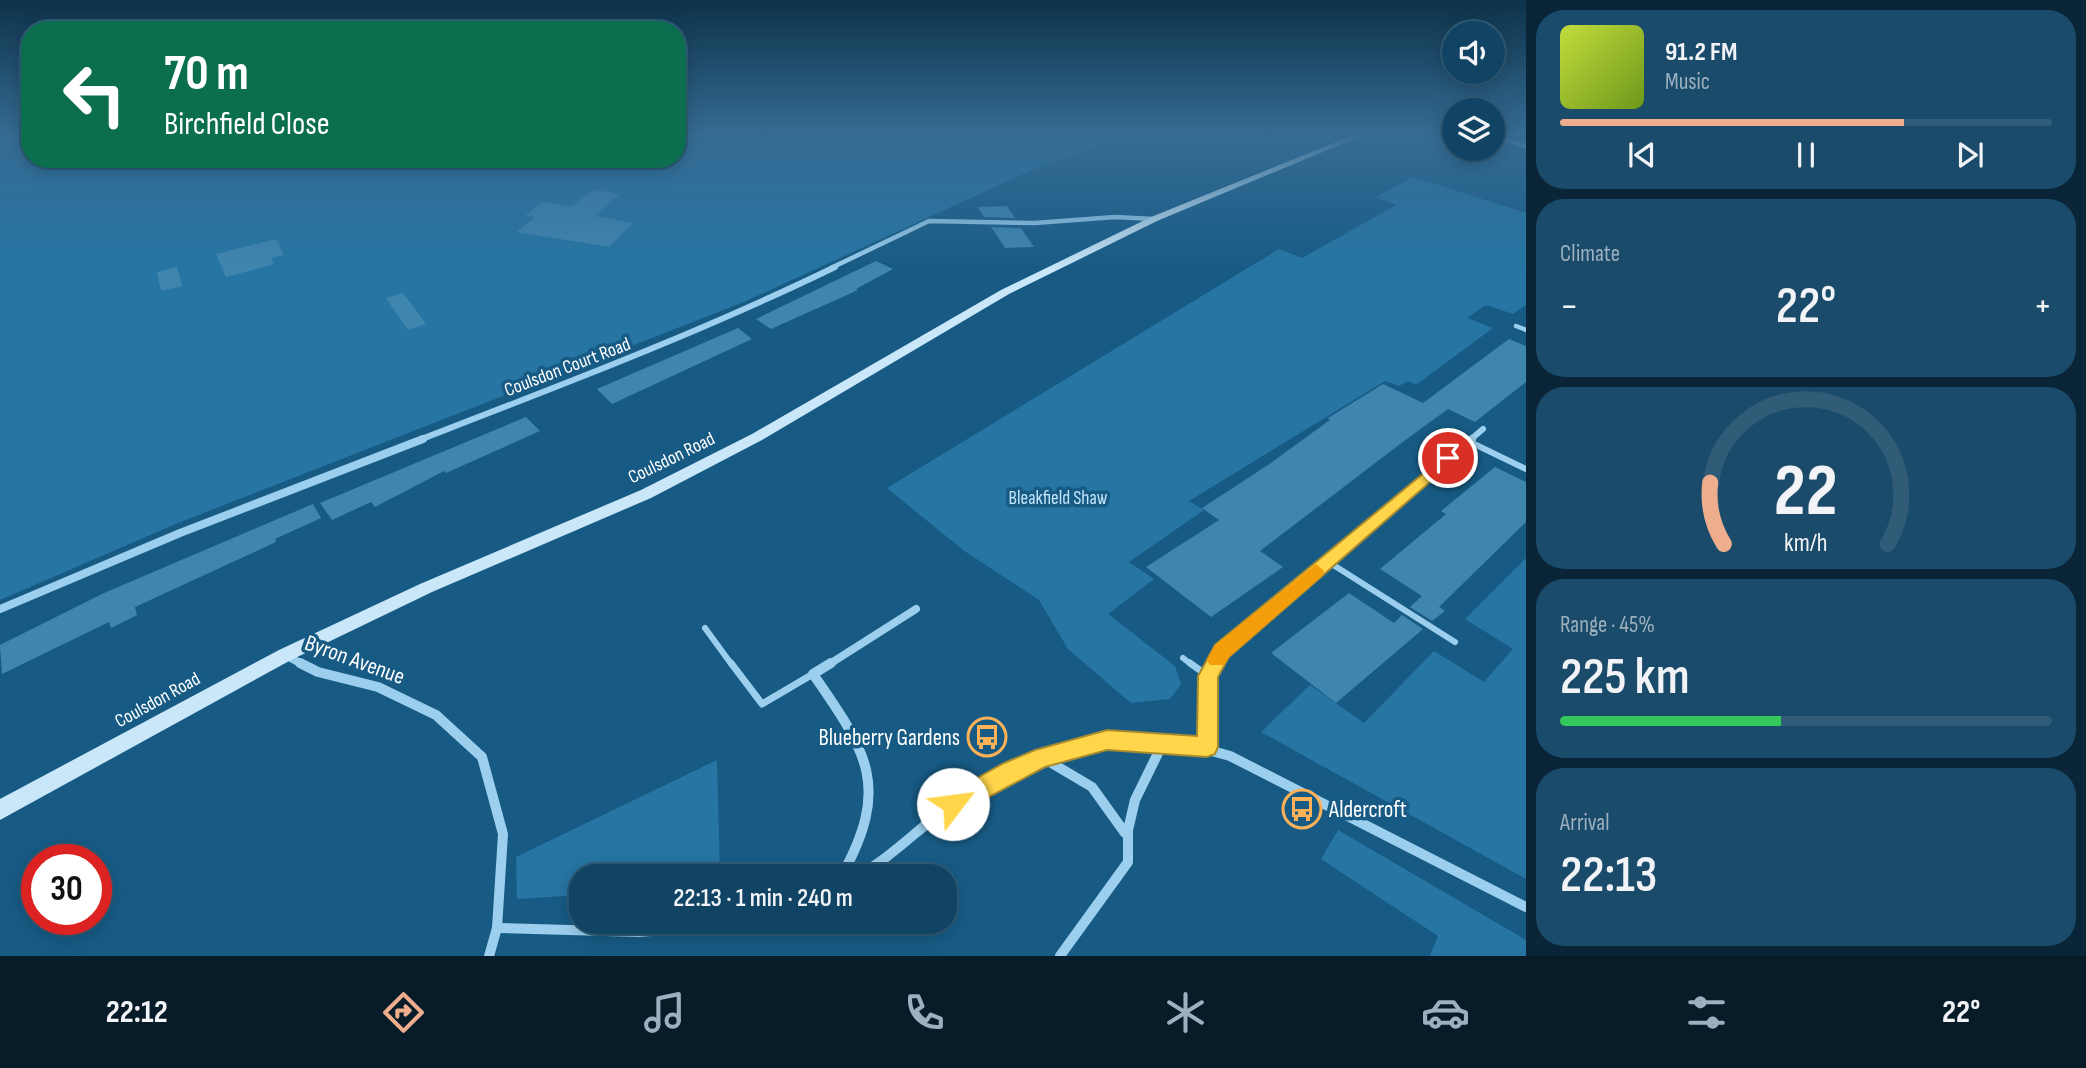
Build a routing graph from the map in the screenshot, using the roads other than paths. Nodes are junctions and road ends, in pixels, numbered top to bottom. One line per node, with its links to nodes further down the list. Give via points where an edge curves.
1 (1248, 181): 2 (main road, Coulsdon Road)
2 (1154, 219): 9 (street, Coulsdon Court Road, via 929,221 752,307 639,355 180,533); 13 (main road, Coulsdon Road, via 1005,292 757,437 646,494)
3 (1516, 326): 4 (lane)
4 (1526, 330)
5 (1483, 429): 6 (street)
6 (1468, 442): 7 (lane); 8 (street)
7 (1526, 469)
8 (1327, 561): 12 (lane); 16 (street, via 1222,651)
9 (0, 609)
10 (916, 609): 15 (street)
11 (705, 628): 15 (lane, via 762,704)
12 (1455, 642)
13 (285, 655): 20 (main road, Coulsdon Road); 25 (street, Byron Avenue, via 318,672 379,687 436,715 482,757 503,834)
14 (1183, 658): 16 (lane)
15 (813, 674): 22 (street, via 856,735 870,771 870,798 859,849)
16 (1208, 676): 18 (street)
17 (1163, 743): 18 (street); 19 (street, via 1107,740); 21 (street, via 1142,774)
18 (1207, 747): 24 (street, via 1247,763)
19 (1042, 757): 21 (street, via 1081,777 1105,798); 23 (street, via 953,804)
20 (0, 810)
21 (1125, 833): 28 (street, via 1128,862)
22 (849, 864)
23 (878, 864)
24 (1526, 907)
25 (497, 928): 26 (street); 27 (street, Byron Avenue)
26 (569, 930)
27 (489, 956)
28 (1060, 956)

